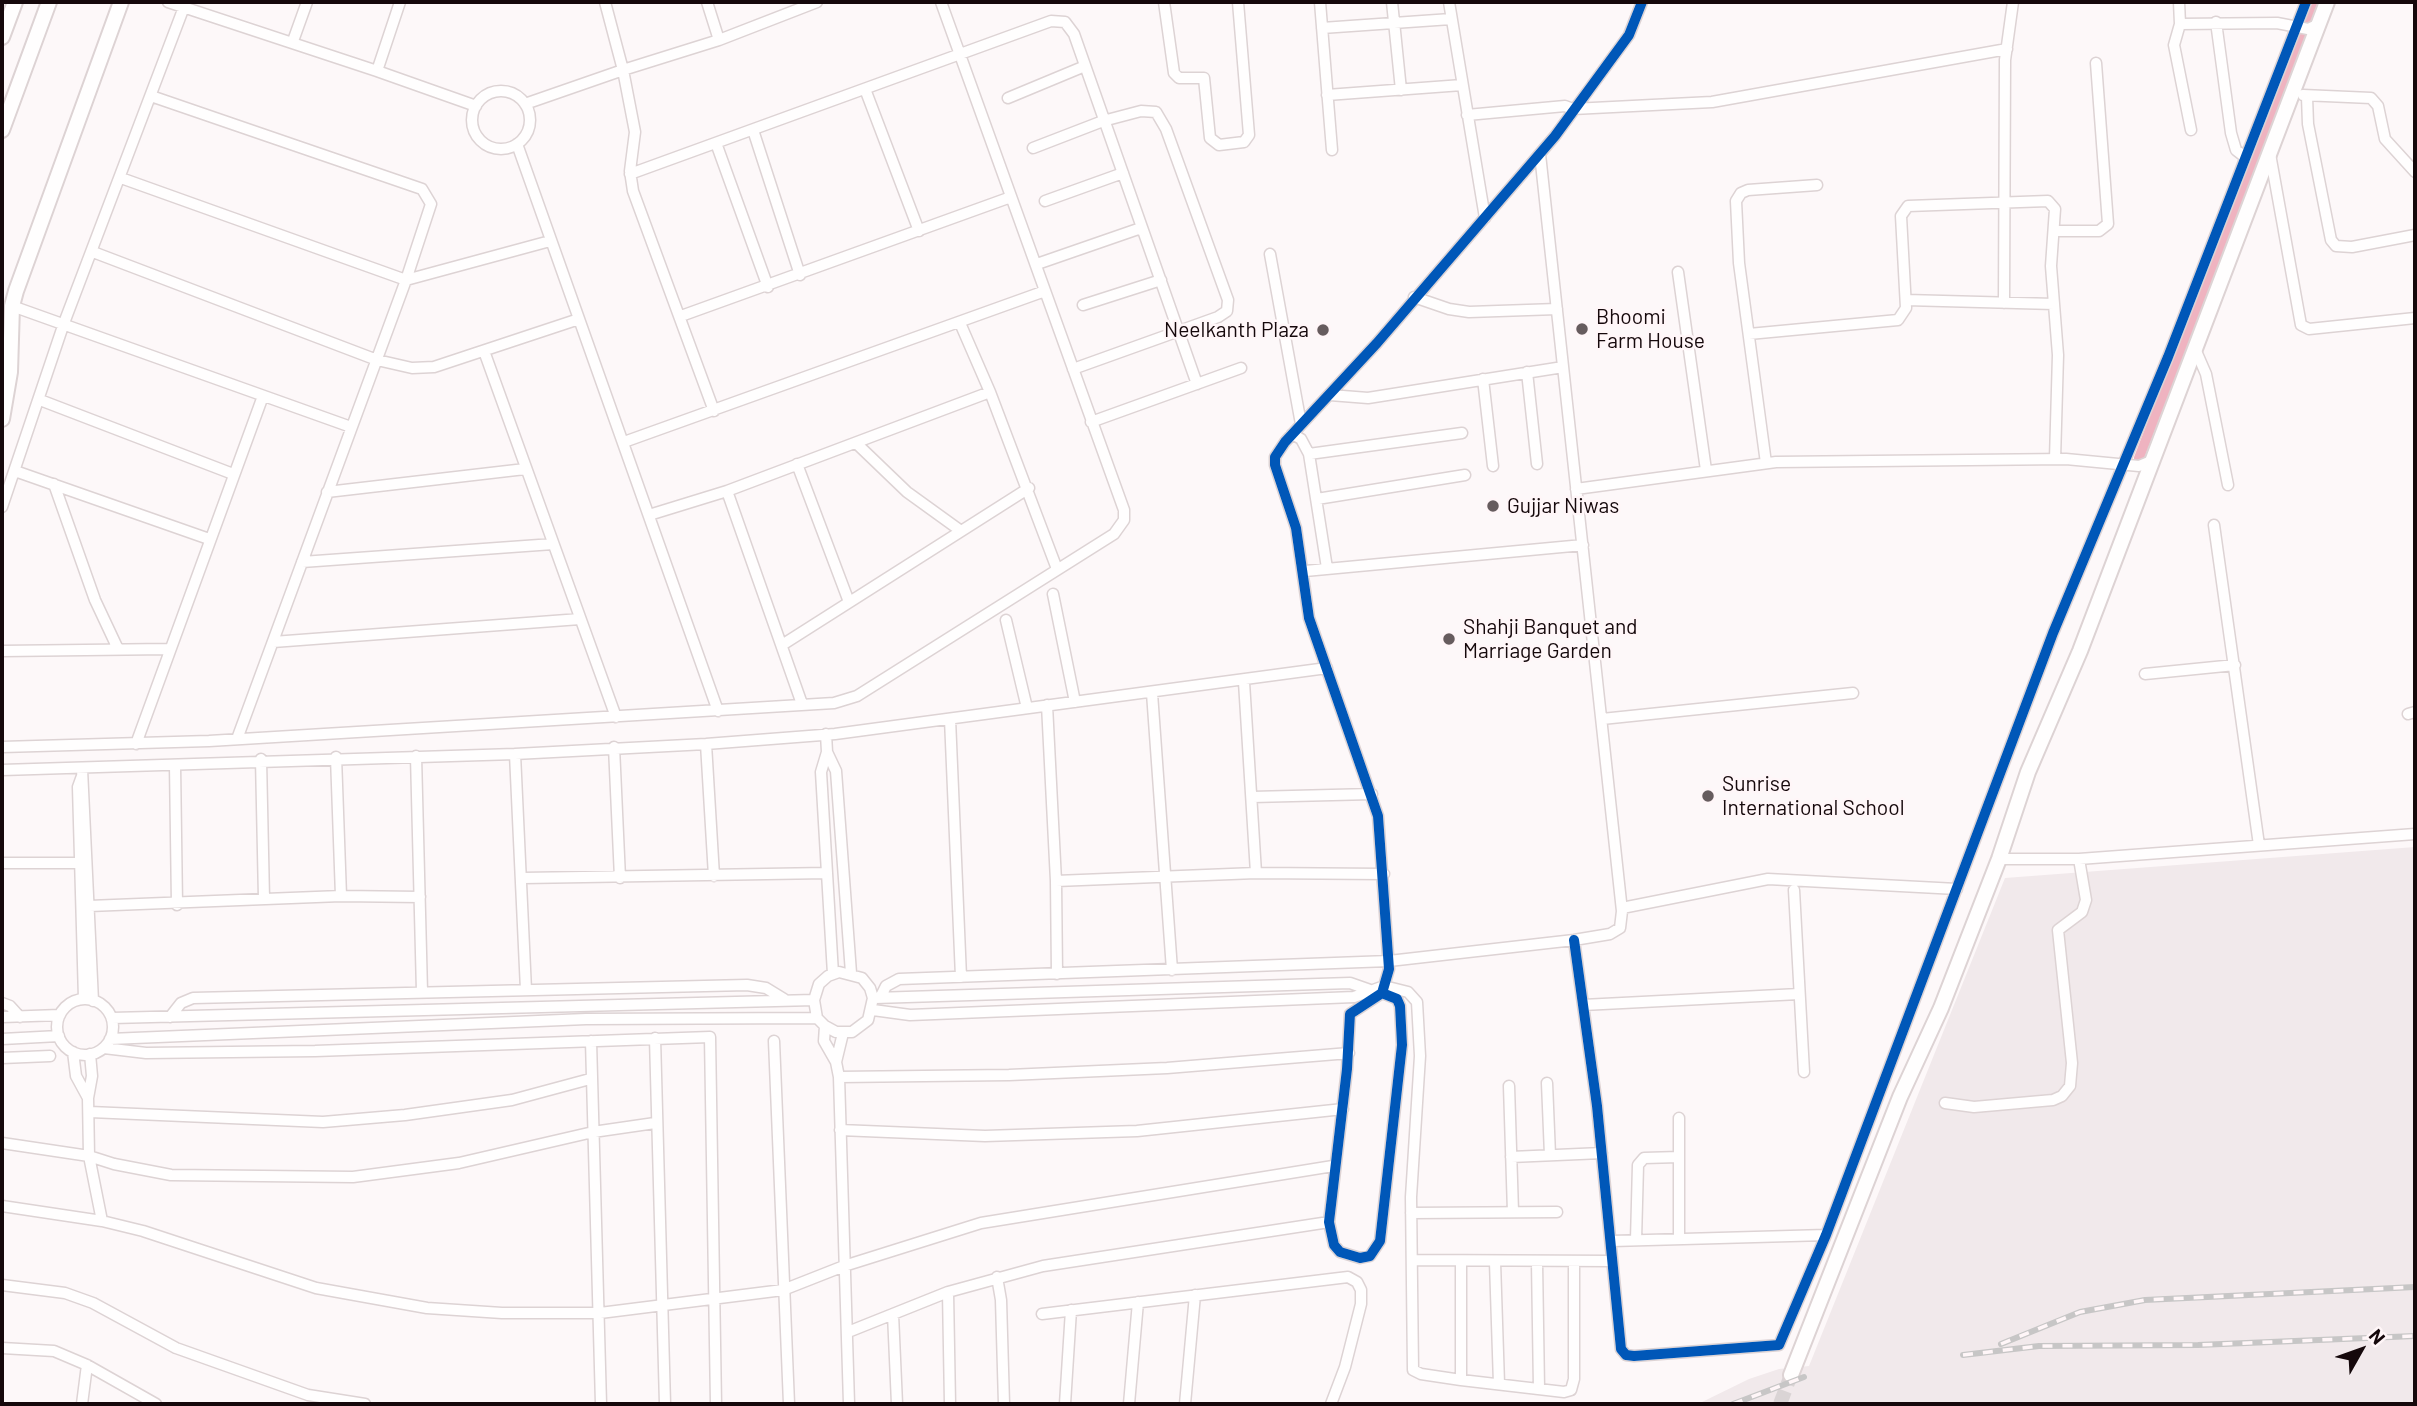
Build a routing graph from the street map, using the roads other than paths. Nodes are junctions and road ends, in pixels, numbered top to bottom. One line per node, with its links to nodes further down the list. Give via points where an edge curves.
1 (15, 2): 27 (street)
2 (50, 2): 48 (street)
3 (121, 2): 86 (street)
4 (307, 2): 29 (street)
5 (400, 2): 35 (street)
6 (605, 2): 34 (street)
7 (707, 2): 28 (street)
8 (817, 2): 28 (street)
9 (941, 2): 31 (street)
10 (1164, 2): 11 (street, via 1174,73 1179,78 1204,78 1210,138 1219,145 1244,142 1250,135)
11 (1238, 2)
12 (1320, 2): 26 (street)
13 (1392, 2): 23 (street)
14 (1449, 2): 21 (street)
15 (1642, 2): 45 (street, via 1629,35)
16 (2013, 2): 30 (street)
17 (2179, 2): 24 (street)
18 (2306, 2): 25 (street)
19 (2327, 2): 25 (street)
20 (176, 4): 29 (street); 40 (street)
21 (1451, 19): 23 (street); 36 (street)
22 (2216, 22): 24 (street); 25 (street); 57 (street, via 2231,133 2236,150)
23 (1394, 23): 26 (street); 38 (street)
24 (2180, 24): 50 (street, via 2174,45)
25 (2306, 26): 39 (street); 57 (street)
26 (1322, 28): 41 (street)
27 (2, 37)
28 (719, 40): 34 (street)
29 (293, 41): 35 (street)
30 (2007, 49): 45 (street, via 1712,102); 65 (street)
31 (960, 55): 33 (street, via 1058,20 1070,27); 37 (street); 63 (street)
32 (2096, 63): 69 (street, via 2107,228)
33 (1085, 66): 42 (street); 47 (street)
34 (623, 69): 43 (street); 60 (street, via 635,132)
35 (377, 71): 44 (street)
36 (1462, 85): 38 (street); 46 (street)
37 (865, 89): 49 (street); 68 (street)
38 (1401, 90): 41 (street)
39 (2300, 94): 54 (street); 58 (street, via 2371,98 2378,106 2385,139); 70 (street, via 2331,240 2336,246 2352,247)
40 (151, 96): 61 (street); 77 (street, via 422,189 428,195 430,211)
41 (1327, 96): 55 (street)
42 (1008, 98)
43 (525, 104): 44 (street, via 506,92 483,97); 52 (street, via 529,126)
44 (476, 106): 52 (street, via 472,117 478,137 496,149)
45 (1573, 110): 46 (street, via 1565,106); 56 (street)
46 (1466, 116): 66 (street)
47 (1103, 121): 53 (street); 59 (street); 93 (street, via 1149,110 1156,112 1166,129 1228,306 1218,317)
48 (2, 130)
49 (753, 130): 51 (street); 76 (street)
50 (2191, 130)
51 (716, 143): 60 (street); 79 (street)
52 (517, 144): 71 (street)
53 (1033, 148)
54 (2271, 149): 89 (street, via 2301,325 2309,329); 95 (street)
55 (1332, 150)
56 (1541, 154): 66 (street); 87 (street)
57 (2245, 157): 122 (street)
58 (2415, 172)
59 (1123, 173): 64 (street); 67 (street)
60 (630, 174): 88 (street)
61 (121, 178): 72 (street); 77 (street)
62 (1817, 185): 94 (street, via 1748,190 1738,197 1739,263)
63 (1011, 197): 68 (street); 74 (street)
64 (1045, 201)
65 (2004, 201): 69 (street, via 2052,202); 82 (street, via 1904,210); 83 (street)
66 (1485, 218): 81 (street)
67 (1141, 228): 74 (street); 78 (street)
68 (919, 231): 76 (street)
69 (2054, 231): 84 (street)
70 (2415, 235)
71 (550, 241): 77 (street); 90 (street)
72 (93, 252): 91 (street); 97 (street)
73 (1270, 254): 111 (street)
74 (1037, 264): 80 (street)
75 (1678, 272): 125 (street)
76 (800, 275): 79 (street)
77 (406, 280): 97 (street)
78 (1161, 280): 85 (street); 93 (street)
79 (768, 287): 88 (street)
80 (1045, 291): 92 (street); 100 (street)
81 (1414, 297): 87 (street, via 1469,312); 105 (street)
82 (1906, 300): 83 (street); 94 (street, via 1903,316 1891,323)
83 (2004, 303): 84 (street)
84 (2054, 304): 118 (street, via 2058,366)
85 (1083, 305)
86 (12, 306): 91 (street); 109 (street, via 10,372)
87 (1557, 309): 98 (street)
88 (681, 316): 108 (street)
89 (2415, 318)
90 (579, 319): 96 (street); 115 (street)
91 (64, 323): 106 (street); 107 (street)
92 (960, 323): 104 (street); 108 (street)
93 (1180, 332): 100 (street); 103 (street)
94 (1748, 334): 119 (street)
95 (2199, 341): 122 (street); 130 (street, via 2196,351 2206,374)
96 (484, 351): 97 (street, via 421,368); 124 (street)
97 (377, 360): 112 (street)
98 (1563, 367): 101 (street); 132 (street)
99 (1241, 368): 103 (street)
100 (1073, 369): 110 (street)
101 (1527, 372): 102 (street); 121 (street)
102 (1483, 379): 105 (street, via 1368,398); 123 (street)
103 (1197, 384): 110 (street)
104 (990, 392): 116 (street); 131 (street)
105 (1330, 394): 111 (street)
106 (263, 396): 112 (street); 127 (street)
107 (40, 400): 126 (street); 127 (street)
108 (714, 411): 115 (street)
109 (2, 419)
110 (1091, 422): 145 (street, via 1124,520 1114,534)
111 (1301, 424): 114 (street)
112 (351, 426): 134 (street)
113 (1462, 433): 117 (street)
114 (1292, 434): 117 (street, via 1301,439); 146 (street, via 1279,450 1275,465)
115 (624, 442): 137 (street)
116 (856, 443): 120 (street); 139 (street, via 907,492)
117 (1309, 454): 135 (street)
118 (2055, 459): 119 (street); 122 (street)
119 (1766, 463): 125 (street)
120 (797, 464): 133 (street); 148 (street)
121 (1537, 464)
122 (2136, 464): 188 (street, via 2080,651 2028,772); 200 (street, via 2053,634)
123 (1493, 466)
124 (525, 469): 134 (street); 141 (street)
125 (1706, 470): 132 (street)
126 (15, 471): 129 (street); 136 (street)
127 (233, 474): 140 (street)
128 (1465, 475): 135 (street)
129 (54, 484): 140 (street); 153 (street)
130 (2228, 485)
131 (1029, 488): 139 (street); 145 (street)
132 (1576, 489): 142 (street)
133 (727, 491): 137 (street); 152 (street)
134 (327, 492): 143 (street)
135 (1317, 499): 144 (street)
136 (2, 507)
137 (649, 515): 166 (street)
138 (2214, 525): 156 (street)
139 (961, 531): 148 (street)
140 (209, 539): 154 (street)
141 (553, 544): 143 (street); 149 (street)
142 (1583, 545): 144 (street); 169 (street)
143 (302, 562): 151 (street)
144 (1327, 568): 146 (street)
145 (1057, 569): 163 (street, via 857,696 834,703)
146 (1305, 571): 157 (street, via 1308,611)
147 (1054, 594): 162 (street)
148 (849, 602): 152 (street)
149 (580, 619): 151 (street); 167 (street)
150 (1006, 620): 165 (street)
151 (273, 642): 171 (street)
152 (782, 645): 163 (street)
153 (118, 649): 154 (street); 155 (street)
154 (168, 649): 172 (street)
155 (2, 650)
156 (2235, 665): 158 (street); 187 (street)
157 (1326, 668): 159 (street); 184 (street)
158 (2145, 674)
159 (1244, 682): 160 (street); 185 (street)
160 (1153, 693): 162 (street); 198 (street)
161 (1853, 693): 169 (street)
162 (1076, 702): 164 (street)
163 (802, 704): 166 (street)
164 (1047, 705): 165 (street); 199 (street)
165 (1027, 708): 168 (street)
166 (718, 711): 167 (street)
167 (616, 717): 171 (street)
168 (950, 719): 170 (street); 214 (street)
169 (1602, 719): 207 (street)
170 (826, 734): 173 (street); 176 (street)
171 (237, 739): 172 (street)
172 (136, 744): 174 (street)
173 (706, 744): 175 (street); 195 (street)
174 (2, 747)
175 (614, 747): 177 (street); 197 (street)
176 (827, 752): 192 (street, via 821,772); 211 (street, via 836,771)
177 (515, 754): 178 (street); 196 (street)
178 (416, 756): 179 (street); 203 (street)
179 (336, 757): 180 (street); 202 (street)
180 (261, 760): 181 (street); 204 (street)
181 (175, 765): 183 (street); 205 (street)
182 (2, 769): 183 (street)
183 (82, 772): 191 (street, via 78,786); 206 (street)
184 (1372, 793): 185 (street); 194 (street)
185 (1252, 797): 193 (street)
186 (2415, 834): 187 (street)
187 (2259, 845): 189 (street)
188 (1999, 859): 189 (street); 253 (street, via 1941,1008)
189 (2079, 859): 255 (street, via 2086,900 2082,912 2058,930 2072,1063 2070,1086 2053,1100 1974,1107)
190 (2, 863): 191 (street)
191 (79, 863): 222 (street)
192 (827, 873): 195 (street); 212 (street)
193 (1256, 873): 194 (street); 198 (street)
194 (1384, 874): 209 (street)
195 (713, 876): 197 (street)
196 (523, 878): 197 (street); 215 (street)
197 (620, 878)
198 (1166, 878): 199 (street); 210 (street)
199 (1056, 881): 213 (street)
200 (1957, 889): 207 (street, via 1768,879); 252 (street)
201 (1794, 890): 219 (street)
202 (341, 896): 203 (street); 204 (street)
203 (420, 897): 218 (street)
204 (264, 899): 205 (street)
205 (177, 905): 206 (street)
206 (89, 906): 222 (street)
207 (1622, 908): 208 (street, via 1616,932)
208 (1574, 940): 209 (street); 225 (street)
209 (1390, 961): 210 (street); 217 (street)
210 (1172, 970): 213 (street)
211 (851, 973): 212 (street); 220 (street, via 862,978)
212 (833, 974): 223 (street, via 819,984)
213 (1057, 974): 214 (street)
214 (961, 977): 220 (street, via 899,979)
215 (526, 990): 218 (street); 221 (street, via 747,985 766,988)
216 (1370, 990): 217 (street); 220 (street, via 1350,983 1324,983); 226 (street, via 1353,997 920,1015)
217 (1383, 990): 242 (street, via 1350,1014); 272 (street, via 1408,992 1418,1010 1420,1077); 274 (street, via 1400,1006 1402,1045 1380,1241 1370,1256 1348,1257 1334,1245)
218 (422, 992): 231 (street, via 193,998 181,1003)
219 (1799, 994): 225 (street); 247 (street)
220 (877, 998): 226 (street)
221 (785, 999): 223 (street); 231 (street)
222 (88, 1000): 227 (street, via 66,1006); 230 (street, via 106,1008)
223 (814, 1000): 232 (street)
224 (2, 1003): 229 (street)
225 (1583, 1005): 263 (street)
226 (873, 1010): 234 (street, via 868,1020)
227 (60, 1015): 229 (street); 235 (street)
228 (2, 1017): 229 (street)
229 (20, 1017)
230 (112, 1017): 231 (street); 240 (street)
231 (170, 1017)
232 (817, 1018): 233 (street); 240 (street, via 586,1019)
233 (825, 1026): 234 (street); 246 (street, via 824,1041)
234 (843, 1033): 246 (street)
235 (59, 1036): 237 (street); 241 (street)
236 (655, 1038): 238 (street); 259 (street); 291 (street, via 709,1037)
237 (2, 1039)
238 (591, 1041): 240 (street, via 146,1053); 249 (street)
239 (774, 1041): 288 (street)
240 (107, 1043): 243 (street)
241 (73, 1052): 243 (street); 254 (street, via 76,1076)
242 (1349, 1053): 248 (street, via 1154,1069); 256 (street)
243 (90, 1054): 254 (street)
244 (50, 1056): 245 (street)
245 (2, 1058)
246 (836, 1062): 248 (street)
247 (1804, 1072)
248 (839, 1077): 260 (street)
249 (590, 1079): 257 (street, via 501,1102 323,1122); 261 (street)
250 (1547, 1083): 264 (street)
251 (1509, 1086): 266 (street)
252 (1881, 1090): 253 (street); 275 (street)
253 (1900, 1097): 301 (street)
254 (88, 1098): 257 (street)
255 (1945, 1103)
256 (1343, 1109): 260 (street, via 1137,1131 985,1136); 268 (street)
257 (90, 1112): 265 (street)
258 (1679, 1118): 267 (street)
259 (655, 1123): 261 (street); 293 (street)
260 (840, 1130): 285 (street)
261 (593, 1132): 265 (street, via 460,1163 353,1177 171,1175); 295 (street)
262 (2, 1143): 265 (street)
263 (1602, 1153): 264 (street); 278 (street)
264 (1550, 1155): 266 (street)
265 (89, 1156): 273 (street)
266 (1511, 1157): 270 (street)
267 (1679, 1157): 276 (street); 277 (street, via 1644,1158 1639,1165)
268 (1334, 1166): 274 (street); 285 (street, via 981,1223)
269 (2, 1206): 273 (street)
270 (1513, 1212): 271 (street); 272 (street)
271 (1557, 1212)
272 (1411, 1213): 279 (street)
273 (102, 1221): 295 (street, via 316,1288 427,1308)
274 (1329, 1222): 286 (street)
275 (1826, 1235): 276 (street); 281 (street, via 1779,1345 1626,1354 1619,1340)
276 (1679, 1239): 277 (street)
277 (1636, 1240): 278 (street)
278 (1612, 1241): 281 (street)
279 (1412, 1261): 284 (street); 302 (street, via 1413,1370)
280 (1574, 1261): 281 (street); 283 (street); 304 (street, via 1573,1385 1564,1392)
281 (1612, 1261)
282 (1495, 1262): 283 (street); 284 (street); 303 (street)
283 (1538, 1262): 304 (street)
284 (1461, 1263): 302 (street)
285 (844, 1266): 288 (street); 298 (street)
286 (997, 1277): 289 (street); 317 (street)
287 (2, 1285): 305 (street, via 65,1293 93,1303 176,1348)
288 (783, 1290): 291 (street); 313 (street)
289 (948, 1292): 296 (street); 316 (street)
290 (1195, 1295): 292 (street); 320 (street); 321 (street, via 1348,1277 1357,1282 1361,1304)
291 (715, 1300): 293 (street); 312 (street)
292 (1138, 1302): 294 (street); 319 (street)
293 (664, 1307): 295 (street); 311 (street)
294 (1071, 1310): 297 (street); 318 (street)
295 (600, 1313): 310 (street)
296 (893, 1314): 298 (street); 315 (street)
297 (1042, 1314)
298 (848, 1332): 314 (street)
299 (2, 1348): 300 (street, via 44,1349)
300 (87, 1365): 306 (street); 307 (street)
301 (1791, 1375)
302 (1461, 1380): 303 (street)
303 (1499, 1384): 304 (street)
304 (1539, 1389)
305 (307, 1399): 309 (street)
306 (138, 1400): 308 (street)
307 (82, 1404)
308 (156, 1404)
309 (365, 1404)
310 (601, 1404)
311 (665, 1404)
312 (716, 1404)
313 (789, 1404)
314 (849, 1404)
315 (897, 1404)
316 (950, 1404)
317 (1004, 1404)
318 (1065, 1404)
319 (1129, 1404)
320 (1185, 1404)
321 (1331, 1404)

